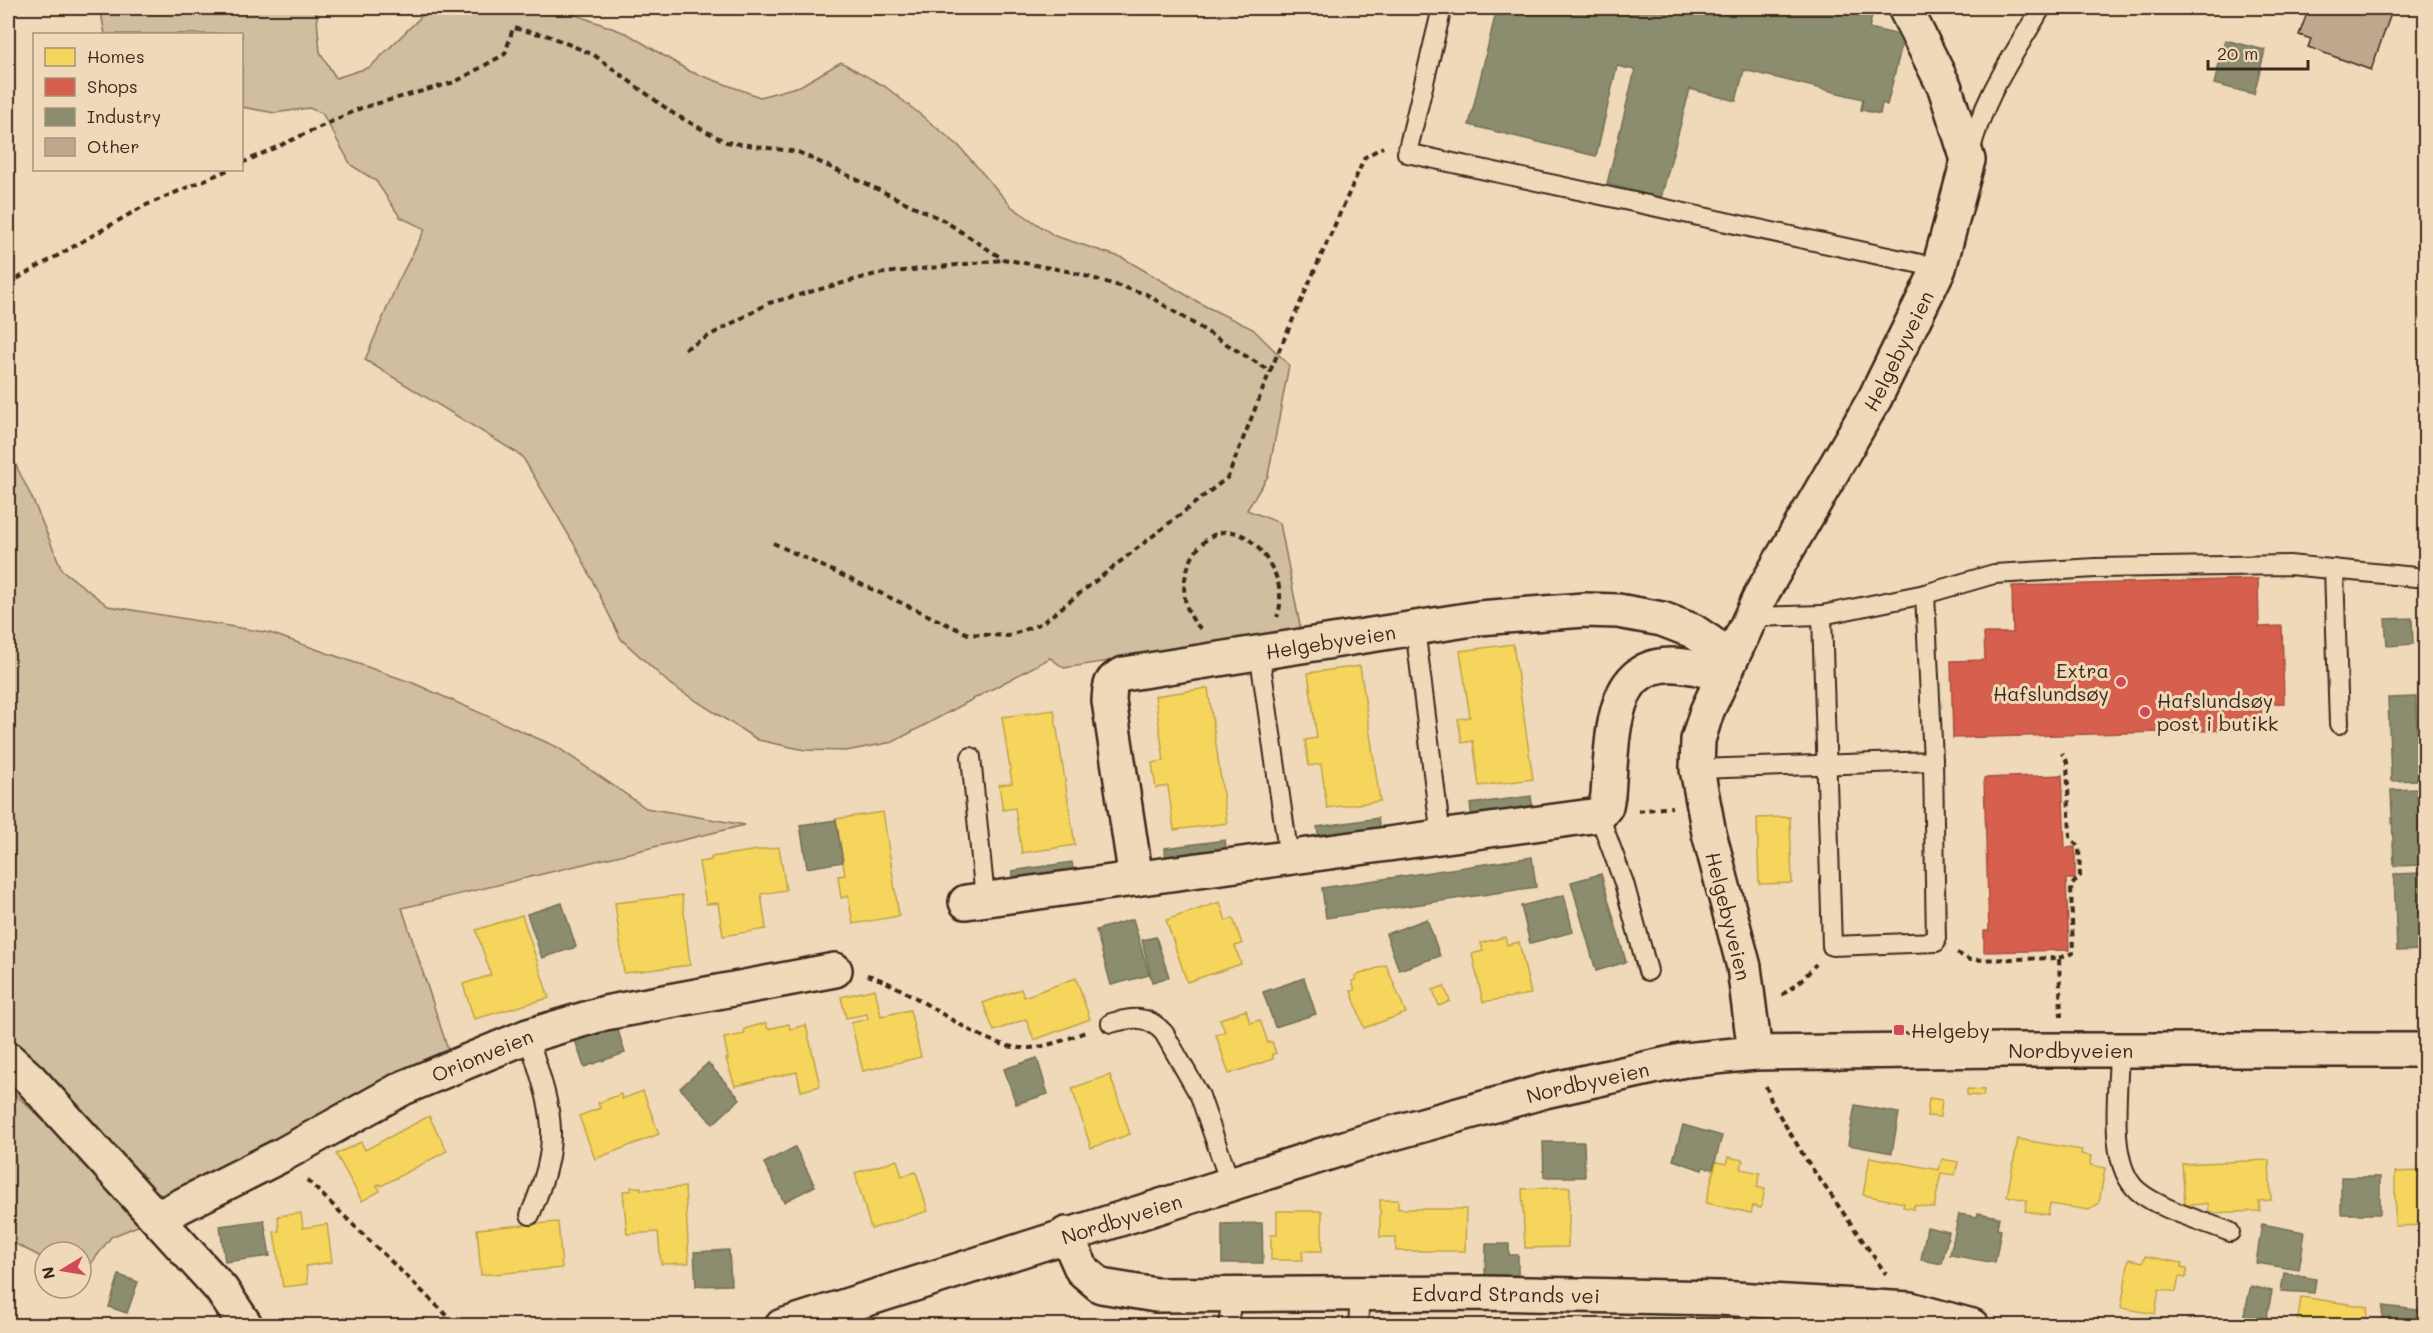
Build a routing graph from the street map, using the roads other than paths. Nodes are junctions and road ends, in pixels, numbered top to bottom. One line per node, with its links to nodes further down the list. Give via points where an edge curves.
1 (1442, 8): 5 (lane, via 1407,153)
2 (1905, 8): 4 (street, via 1945,88)
3 (2041, 8): 4 (lane, via 2000,73)
4 (1968, 160): 5 (street, Helgebyveien)
5 (1939, 268): 10 (street, Helgebyveien, via 1875,398)
6 (2334, 569): 7 (lane); 8 (lane, via 2289,565 1994,574); 14 (lane)
7 (2426, 578)
8 (1925, 594): 9 (lane); 16 (lane)
9 (1822, 615): 10 (lane); 17 (lane)
10 (1750, 617): 13 (street, Helgebyveien)
11 (1415, 628): 12 (street, Helgebyveien); 13 (street, Helgebyveien, via 1479,618 1618,611 1662,619 1693,631 1711,643); 20 (lane)
12 (1257, 643): 21 (lane); 22 (street, Helgebyveien, via 1113,678 1109,701)
13 (1723, 676): 18 (street, Helgebyveien, via 1698,740); 19 (street, via 1695,665 1670,663 1651,668 1632,680 1614,715 1608,795)
14 (2339, 724)
15 (971, 757): 23 (lane)
16 (1933, 761): 17 (lane); 17 (lane, via 1936,942 1832,946)
17 (1827, 765): 18 (lane)
18 (1697, 768): 28 (street, Helgebyveien, via 1708,833 1744,967)
19 (1599, 815): 20 (street); 25 (lane, via 1624,884)
20 (1441, 837): 21 (street)
21 (1289, 858): 22 (street)
22 (1136, 879): 23 (street)
23 (976, 901)
24 (835, 970): 27 (street, Orionveien, via 604,1013)
25 (1648, 971)
26 (1111, 1023): 32 (lane, via 1143,1018 1164,1033 1200,1096)
27 (528, 1036): 33 (lane, via 544,1085 553,1135 544,1181); 34 (street, Orionveien, via 403,1088)
28 (1754, 1042): 29 (street, Nordbyveien); 32 (street, Nordbyveien, via 1545,1091)
29 (2119, 1050): 30 (street, Nordbyveien); 35 (lane, via 2118,1142 2127,1178 2138,1192 2160,1204)
30 (2426, 1050)
31 (8, 1059): 34 (street)
32 (1230, 1183): 36 (street, Nordbyveien)
33 (531, 1215)
34 (158, 1218): 40 (street, via 221,1288)
35 (2230, 1232)
36 (1066, 1234): 38 (street, Edvard Strands vei, via 1082,1270 1103,1287); 41 (street, Nordbyveien)
37 (1360, 1294): 38 (street, Edvard Strands vei); 39 (street, Edvard Strands vei, via 1641,1296); 42 (lane)
38 (1230, 1311)
39 (1826, 1315): 43 (street, Edvard Strands vei, via 1910,1309)
40 (246, 1326)
41 (782, 1326)
42 (1358, 1326)
43 (1972, 1326)

